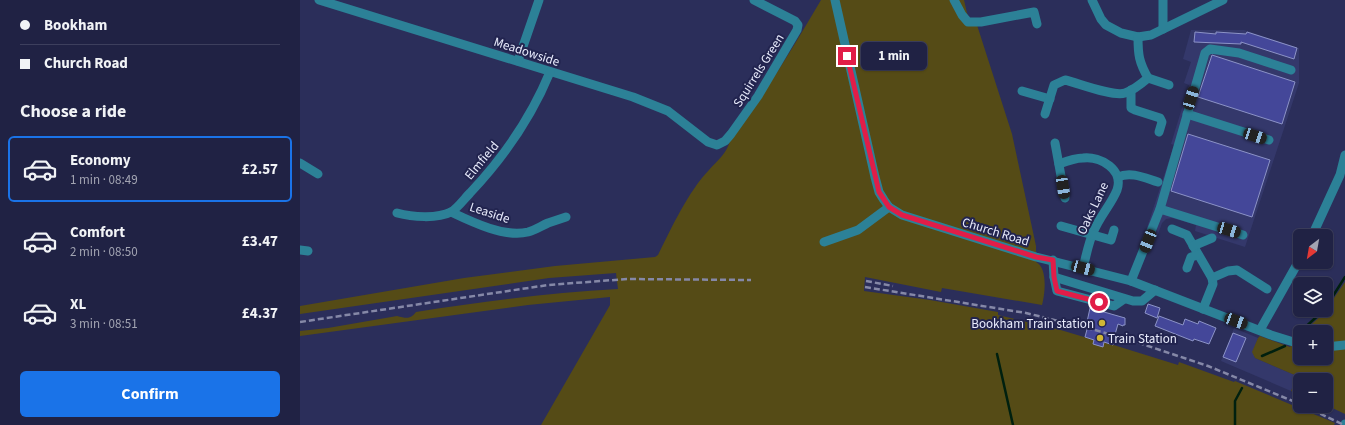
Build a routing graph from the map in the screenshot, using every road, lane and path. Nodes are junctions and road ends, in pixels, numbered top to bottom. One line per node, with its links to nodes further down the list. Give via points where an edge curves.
1 (319, 0): 12 (street, Meadowside)
2 (539, 0): 12 (street)
3 (754, 0): 25 (street, Squirrels Green, via 795,21 798,25 797,30 758,96 731,134)
4 (835, 0): 33 (street, Church Road, via 875,177 879,192)
5 (954, 0): 9 (street, via 968,22 1034,12)
6 (1092, 0): 11 (street, via 1106,25 1121,33)
7 (1163, 0): 10 (street)
8 (1223, 0): 10 (street)
9 (1037, 24)
10 (1162, 29): 11 (street)
11 (1138, 37): 15 (street, via 1138,53)
12 (518, 61): 14 (street, Meadowside)
13 (1290, 70): 21 (street, via 1239,53 1210,49 1205,53)
14 (550, 72): 25 (street, Meadowside, via 661,108 708,142); 35 (street, Elmfield, via 540,98 526,122 490,172)
15 (1148, 78): 16 (street); 17 (street)
16 (1169, 85)
17 (1131, 90): 19 (street, via 1123,94 1109,92 1065,80 1054,85); 22 (street, via 1131,108 1160,118 1162,122)
18 (1022, 91): 19 (street)
19 (1050, 99): 20 (street)
20 (1045, 114)
21 (1187, 114): 23 (street); 34 (street)
22 (1159, 132)
23 (1269, 140)
24 (1055, 143): 28 (street)
25 (717, 145)
26 (1345, 155): 40 (street, via 1340,175)
27 (300, 163): 29 (street)
28 (1059, 164): 30 (street, Oaks Lane, via 1084,158 1094,159 1111,166); 32 (street)
29 (318, 174)
30 (1118, 177): 31 (street, via 1131,174); 42 (street, Oaks Lane, via 1117,190)
31 (1158, 182)
32 (1065, 198)
33 (889, 207): 45 (street, via 858,230); 48 (street, Church Road, via 902,215 928,224)
34 (1160, 209): 43 (street); 53 (street)
35 (452, 212): 36 (street, via 419,217); 37 (street, Leaside, via 495,230 518,233 529,232)
36 (397, 213)
37 (566, 217)
38 (1061, 226): 42 (street)
39 (1172, 229): 46 (street, via 1187,235)
40 (1315, 229)
41 (1114, 230): 42 (street, via 1111,240)
42 (1092, 234): 49 (street, Oaks Lane)
43 (1243, 235)
44 (1212, 238): 46 (street)
45 (824, 242)
46 (1193, 246): 47 (street)
47 (1198, 255): 50 (street, via 1191,257); 52 (street)
48 (1053, 260): 49 (street, Church Road); 55 (street, via 1057,291 1114,306 1124,299 1142,301)
49 (1083, 268): 53 (street, Church Road)
50 (1187, 268)
51 (1294, 269): 57 (street)
52 (1212, 278): 54 (street, via 1237,270); 56 (street)
53 (1131, 282): 55 (street, Church Road)
54 (1267, 289)
55 (1155, 290): 56 (street, Church Road)
56 (1203, 309): 57 (street, Church Road)
57 (1260, 330): 58 (street, Church Road)
58 (1293, 342)
59 (1345, 345): 60 (street)
60 (1333, 346)

